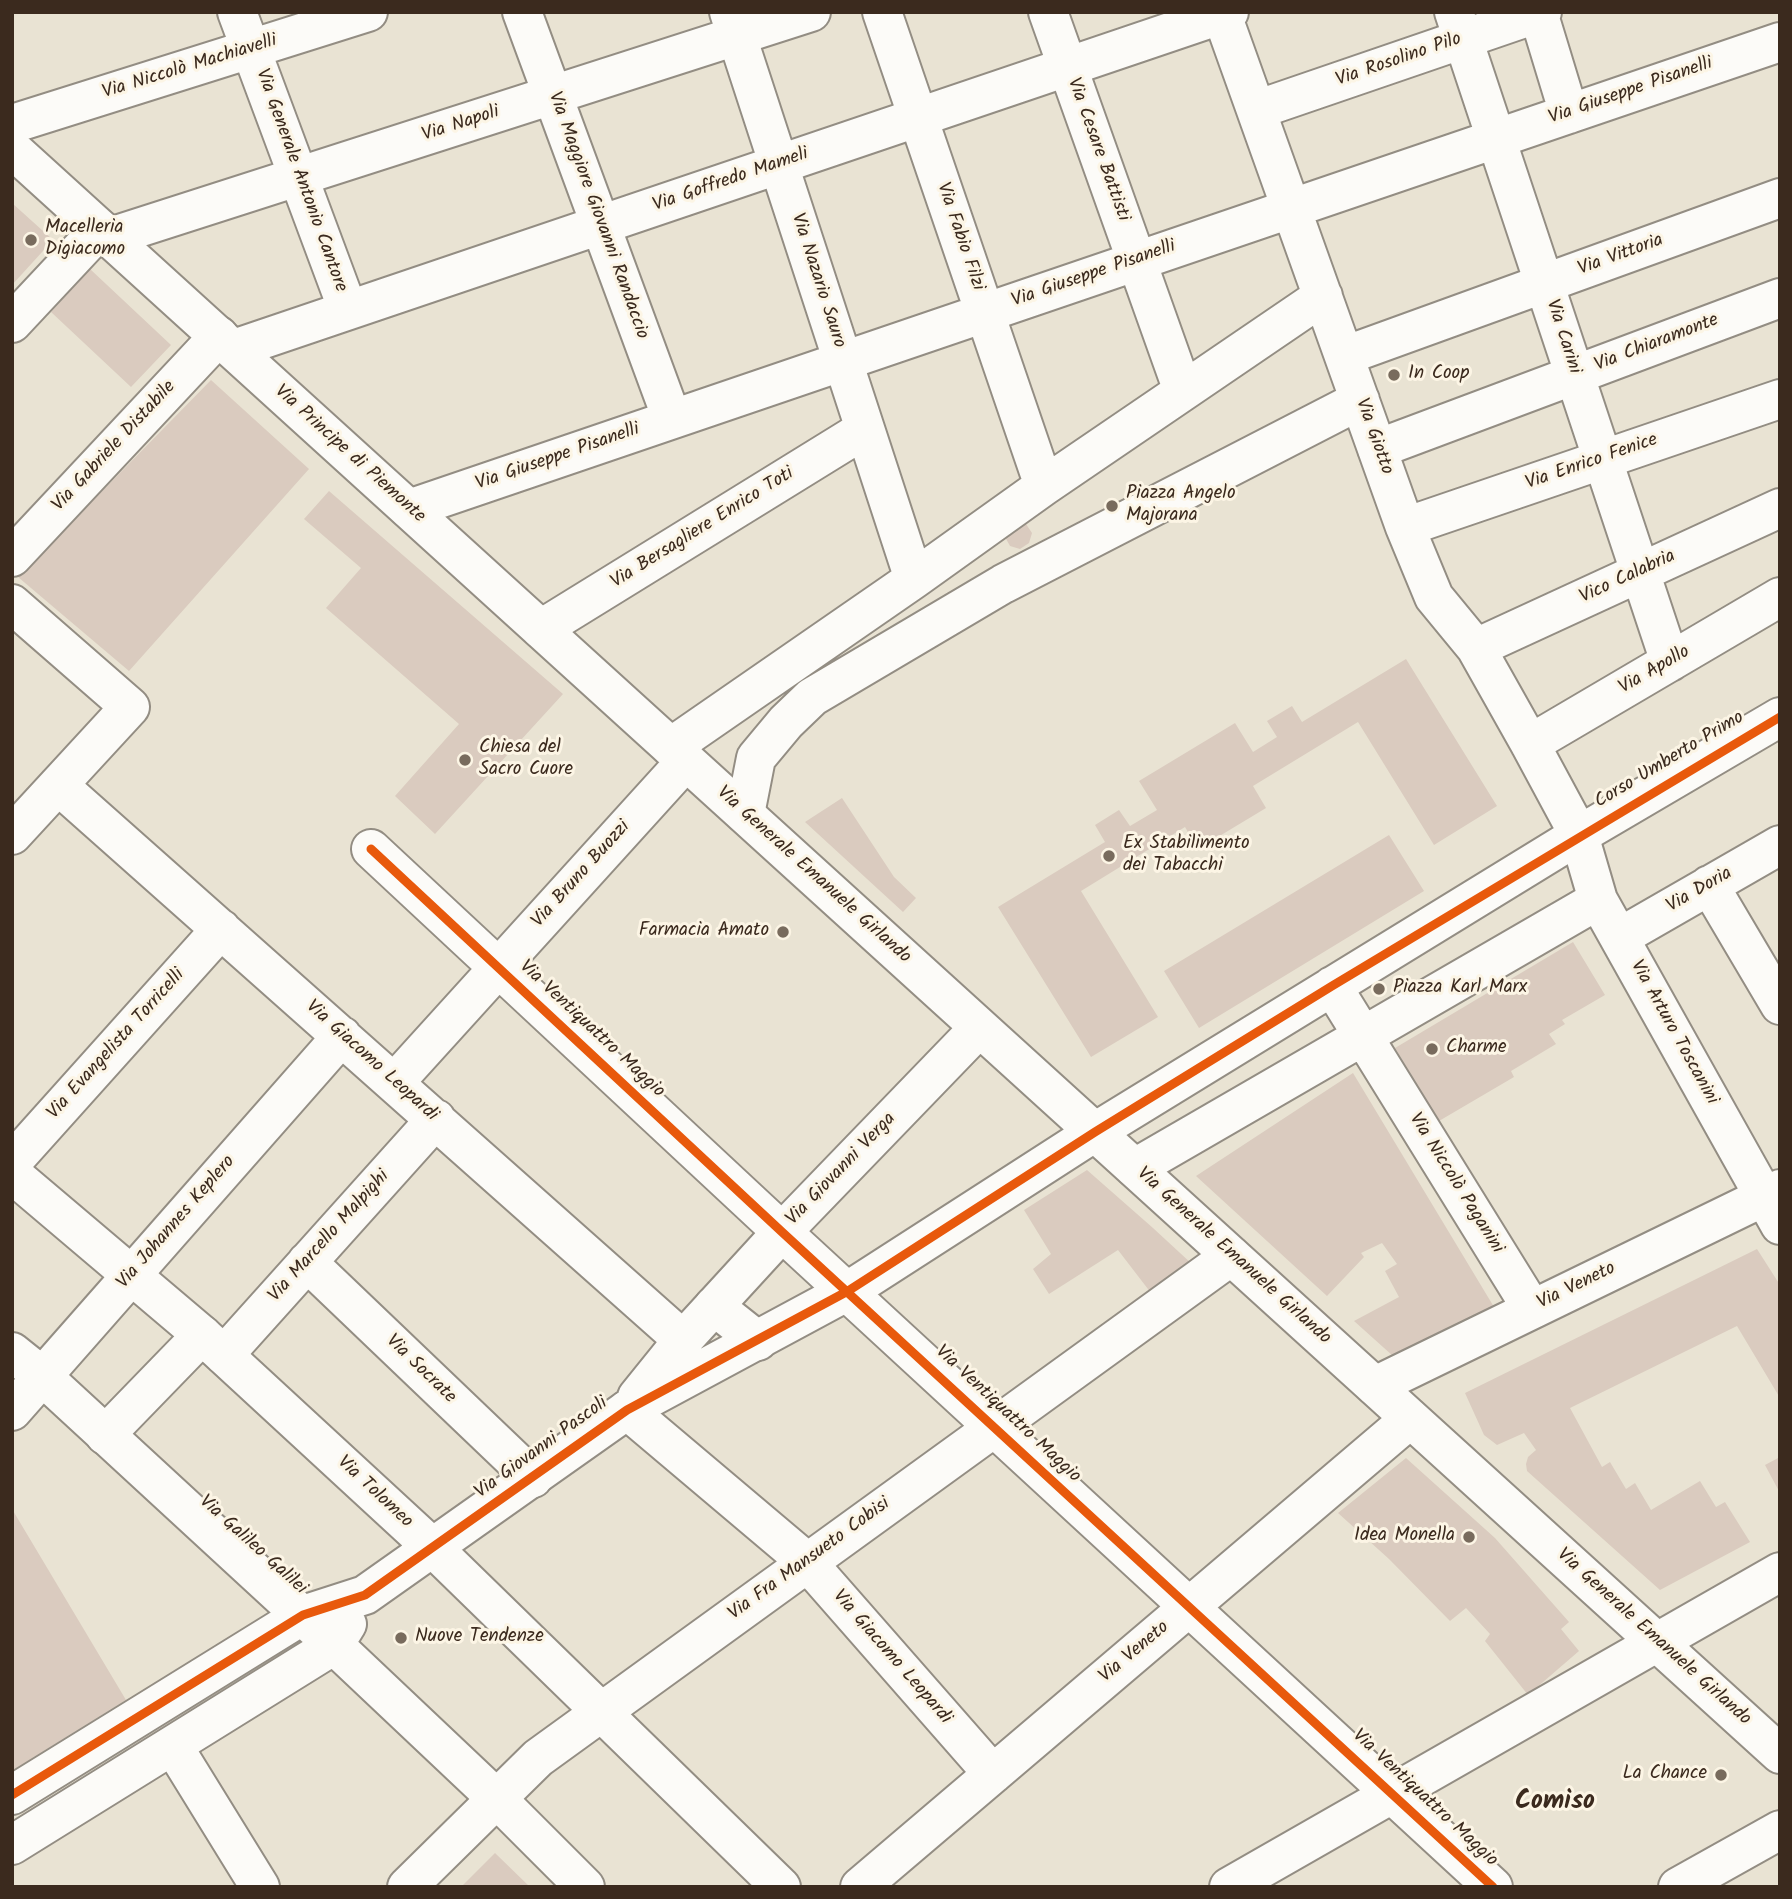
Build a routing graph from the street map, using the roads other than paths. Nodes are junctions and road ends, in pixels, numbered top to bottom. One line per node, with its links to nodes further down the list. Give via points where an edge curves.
1 (237, 12): 12 (street, Via Generale Antonio Cantore)
2 (368, 12): 12 (street, Via Niccolò Machiavelli)
3 (522, 12): 14 (street, Via Maggiore Giovanni Randaccio)
4 (811, 12): 9 (street, Via Napoli)
5 (882, 12): 17 (street, Via Fabio Filzi)
6 (1048, 12): 13 (street, Via Cesare Battisti)
7 (1224, 13): 13 (street, Via Goffredo Mameli); 15 (street, Via Giotto)
8 (1539, 13): 10 (street, Via Rosolino Pilo); 16 (street)
9 (733, 24): 14 (street, Via Napoli); 21 (street, Via Nazario Sauro)
10 (1458, 25): 15 (street, Via Rosolino Pilo); 19 (street, Via Carini)
11 (1780, 42): 16 (street, Via Giuseppe Pisanelli)
12 (251, 49): 18 (street, Via Niccolò Machiavelli); 22 (street, Via Generale Antonio Cantore)
13 (1068, 66): 17 (street, Via Goffredo Mameli); 27 (street, Via Cesare Battisti)
14 (552, 95): 22 (street, Via Napoli); 25 (street, Via Maggiore Giovanni Randaccio)
15 (1256, 110): 24 (street, Via Giotto)
16 (1569, 114): 19 (street, Via Giuseppe Pisanelli)
17 (918, 118): 21 (street, Via Goffredo Mameli); 32 (street, Via Fabio Filzi)
18 (12, 124)
19 (1496, 138): 24 (street, Via Giuseppe Pisanelli); 28 (street, Via Carini)
20 (12, 149): 26 (street, Via Principe di Piemonte)
21 (779, 164): 25 (street, Via Goffredo Mameli); 36 (street, Via Nazario Sauro)
22 (298, 177): 26 (street, Via Napoli); 31 (street, Via Generale Antonio Cantore)
23 (1780, 198): 28 (street, Via Vittoria)
24 (1292, 208): 27 (street, Via Giuseppe Pisanelli); 29 (street, Via Giotto)
25 (600, 225): 31 (street, Via Goffredo Mameli); 41 (street, Via Maggiore Giovanni Randaccio)
26 (105, 233): 33 (street); 34 (street, Via Principe di Piemonte)
27 (1137, 260): 32 (street, Via Giuseppe Pisanelli); 38 (street, Via Cesare Battisti)
28 (1544, 284): 35 (street, Via Vittoria); 37 (street, Via Carini)
29 (1323, 296): 35 (street, Via Giotto); 38 (street, Via Bruno Buozzi)
30 (1780, 298): 37 (street, Via Chiaramonte)
31 (348, 310): 34 (street, Via Goffredo Mameli)
32 (985, 312): 36 (street, Via Giuseppe Pisanelli); 45 (street, Via Fabio Filzi)
33 (12, 323)
34 (226, 343): 47 (street, Via Principe di Piemonte); 49 (street, Via Gabriele Distabile)
35 (1344, 356): 40 (street, Via Giotto)
36 (843, 361): 41 (street, Via Giuseppe Pisanelli); 42 (street, Via Nazario Sauro)
37 (1574, 375): 43 (street, Via Chiaramonte); 44 (street, Via Carini)
38 (1179, 379): 45 (street, Via Bruno Buozzi)
39 (1780, 399): 44 (street, Via Enrico Fenice)
40 (1360, 400): 43 (street, Via Giotto); 61 (street, via 1003,584 812,697 756,758)
41 (672, 419): 47 (street, Via Giuseppe Pisanelli)
42 (865, 429): 50 (street, Via Nazario Sauro); 54 (street, Via Bersagliere Enrico Toti)
43 (1377, 449): 48 (street, Via Giotto)
44 (1603, 460): 48 (street, Via Enrico Fenice); 51 (street, Via Carini)
45 (1040, 474): 50 (street, Via Bruno Buozzi)
46 (1780, 508): 51 (street, Vico Calabria)
47 (409, 509): 54 (street, Via Principe di Piemonte)
48 (1405, 527): 55 (street, Via Giotto, via 1434,597)
49 (12, 557)
50 (910, 565): 59 (street, Via Bruno Buozzi)
51 (1640, 573): 55 (street, Vico Calabria); 56 (street, Via Carini)
52 (1780, 597): 56 (street, Via Apollo)
53 (12, 604): 60 (street, via 130,707)
54 (541, 629): 59 (street, Via Principe di Piemonte)
55 (1476, 648): 58 (street, Via Giotto)
56 (1670, 662): 58 (street, Via Apollo)
57 (1780, 717): 63 (street, Corso Umberto Primo)
58 (1530, 744): 63 (street, Via Giotto)
59 (678, 754): 61 (street, Via Generale Emanuele Girlando); 70 (street, Via Bruno Buozzi)
60 (58, 785): 62 (street); 68 (street, Via Giacomo Leopardi)
61 (745, 814): 73 (street, Via Generale Emanuele Girlando)
62 (12, 835)
63 (1579, 835): 67 (street, Via Arturo Toscanini); 71 (street, Corso Umberto Primo)
64 (1780, 845): 66 (street, Via Doria)
65 (371, 849): 70 (street, Via Ventiquattro Maggio)
66 (1709, 885): 69 (street, Via Doria); 72 (street)
67 (1598, 900): 69 (street, Via Arturo Toscanini); 75 (street)
68 (221, 929): 74 (street, Via Giacomo Leopardi); 79 (street, Via Evangelista Torricelli)
69 (1620, 937): 82 (street, Via Arturo Toscanini)
70 (499, 967): 76 (street, Via Bruno Buozzi); 83 (street, Via Ventiquattro Maggio)
71 (1332, 986): 75 (street, Via Niccolò Paganini); 78 (street, Via Giovanni Pascoli)
72 (1780, 1005)
73 (979, 1028): 78 (street, Via Generale Emanuele Girlando); 83 (street, Via Giovanni Verga)
74 (342, 1036): 76 (street, Via Giacomo Leopardi); 86 (street, Via Johannes Keplero)
75 (1370, 1047): 80 (street); 89 (street, Via Niccolò Paganini)
76 (394, 1083): 77 (street, Via Giacomo Leopardi)
77 (436, 1119): 85 (street, Via Marcello Malpighi); 90 (street, Via Giacomo Leopardi)
78 (1095, 1132): 80 (street, Via Generale Emanuele Girlando); 87 (street, Via Giovanni Pascoli)
79 (12, 1162)
80 (1135, 1168): 84 (street, Via Generale Emanuele Girlando)
81 (12, 1174): 86 (street, Via Tolomeo)
82 (1774, 1204): 89 (street, Via Veneto)
83 (782, 1232): 87 (street, Via Ventiquattro Maggio); 88 (street, Via Giovanni Verga)
84 (1231, 1256): 95 (street, Via Generale Emanuele Girlando); 99 (street, Via Fra Mansueto Cobisi)
85 (307, 1262): 92 (street, Via Marcello Malpighi); 101 (street, Via Socrate)
86 (132, 1276): 92 (street, Via Tolomeo); 94 (street, Via Johannes Keplero)
87 (848, 1291): 91 (street, Via Giovanni Pascoli); 99 (street, Via Ventiquattro Maggio)
88 (714, 1306): 90 (street, Via Giovanni Verga); 91 (street)
89 (1532, 1309): 95 (street, Via Veneto)
90 (683, 1340): 97 (street, Via Giovanni Verga)
91 (758, 1341): 97 (street, Via Giovanni Pascoli)
92 (213, 1345): 100 (street, Via Marcello Malpighi); 102 (street, Via Tolomeo)
93 (12, 1353): 94 (street, Via Galileo Galilei)
94 (42, 1376): 96 (street, Via Johannes Keplero); 100 (street, Via Galileo Galilei)
95 (1375, 1387): 98 (street, Via Generale Emanuele Girlando)
96 (12, 1410)
97 (627, 1410): 101 (street, Via Giovanni Pascoli); 103 (street, Via Giacomo Leopardi)
98 (1410, 1419): 106 (street, Via Veneto); 108 (street, Via Generale Emanuele Girlando)
99 (995, 1427): 103 (street, Via Fra Mansueto Cobisi); 106 (street, Via Ventiquattro Maggio)
100 (105, 1435): 107 (street, Via Galileo Galilei)
101 (533, 1478): 102 (street, Via Giovanni Pascoli)
102 (433, 1548): 105 (street, Via Giovanni Pascoli); 110 (street, Via Tolomeo)
103 (807, 1562): 110 (street, Via Fra Mansueto Cobisi); 113 (street, Via Giacomo Leopardi)
104 (1780, 1572): 108 (street)
105 (365, 1595): 107 (street, Via Giovanni Pascoli); 109 (street, Via Giovanni Pascoli)
106 (1189, 1606): 113 (street, Via Veneto); 114 (street, Via Ventiquattro Maggio)
107 (303, 1615): 109 (street, Via Galileo Galilei); 115 (street, Via Giovanni Pascoli)
108 (1657, 1641): 112 (street, Via Generale Emanuele Girlando); 114 (street)
109 (334, 1644): 111 (street, Via Giovanni Pascoli); 116 (street, Via Galileo Galilei)
110 (600, 1711): 116 (street, Via Fra Mansueto Cobisi, via 538,1758); 122 (street, Via Tolomeo)
111 (173, 1746): 118 (street, Via Giovanni Pascoli); 119 (street)
112 (1780, 1754)
113 (992, 1774): 123 (street, Via Veneto)
114 (1392, 1793): 124 (street); 125 (street, Via Ventiquattro Maggio)
115 (12, 1796)
116 (497, 1799): 120 (street, Via Fra Mansueto Cobisi); 121 (street, Via Galileo Galilei)
117 (1780, 1830): 126 (street)
118 (12, 1845)
119 (260, 1887)
120 (407, 1887)
121 (585, 1887)
122 (780, 1887)
123 (860, 1887)
124 (1229, 1887)
125 (1493, 1887)
126 (1678, 1887)

